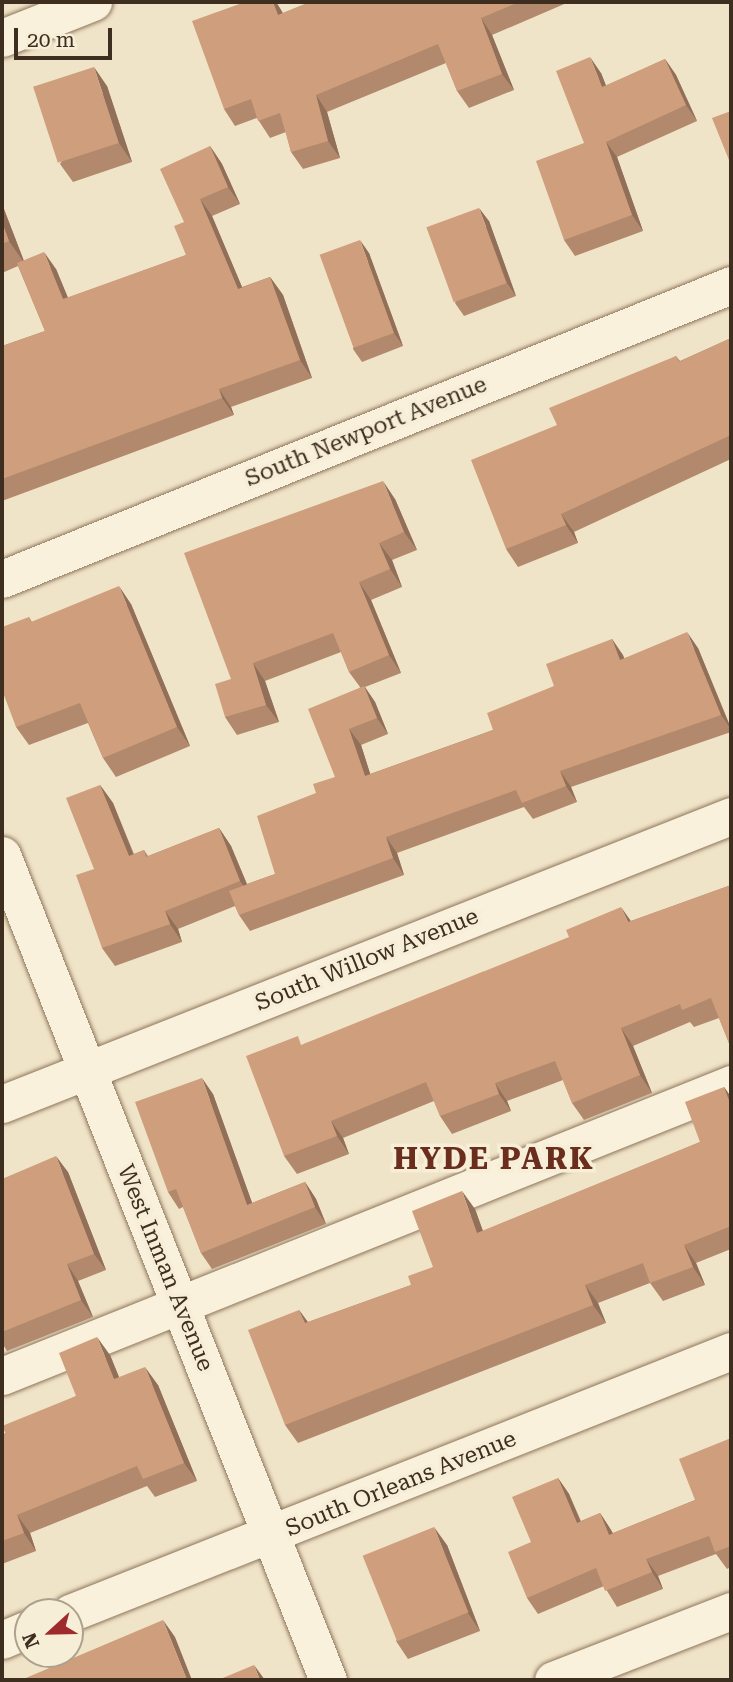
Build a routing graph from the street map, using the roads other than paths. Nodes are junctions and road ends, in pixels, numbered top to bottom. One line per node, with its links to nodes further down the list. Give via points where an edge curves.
1 (93, 2): 2 (street)
2 (2, 38)
3 (731, 285): 4 (street, South Newport Avenue)
4 (2, 579)
5 (731, 816): 7 (street, South Willow Avenue)
6 (2, 855): 7 (street, West Inman Avenue)
7 (87, 1070): 9 (street, South Willow Avenue); 10 (street, West Inman Avenue)
8 (731, 1084): 10 (street)
9 (2, 1104)
10 (179, 1303): 12 (street); 13 (street, West Inman Avenue)
11 (731, 1351): 13 (street, South Orleans Avenue)
12 (2, 1376)
13 (271, 1536): 14 (street, South Orleans Avenue); 16 (street, West Inman Avenue)
14 (84, 1608)
15 (731, 1611): 17 (street)
16 (328, 1680)
17 (553, 1680)

